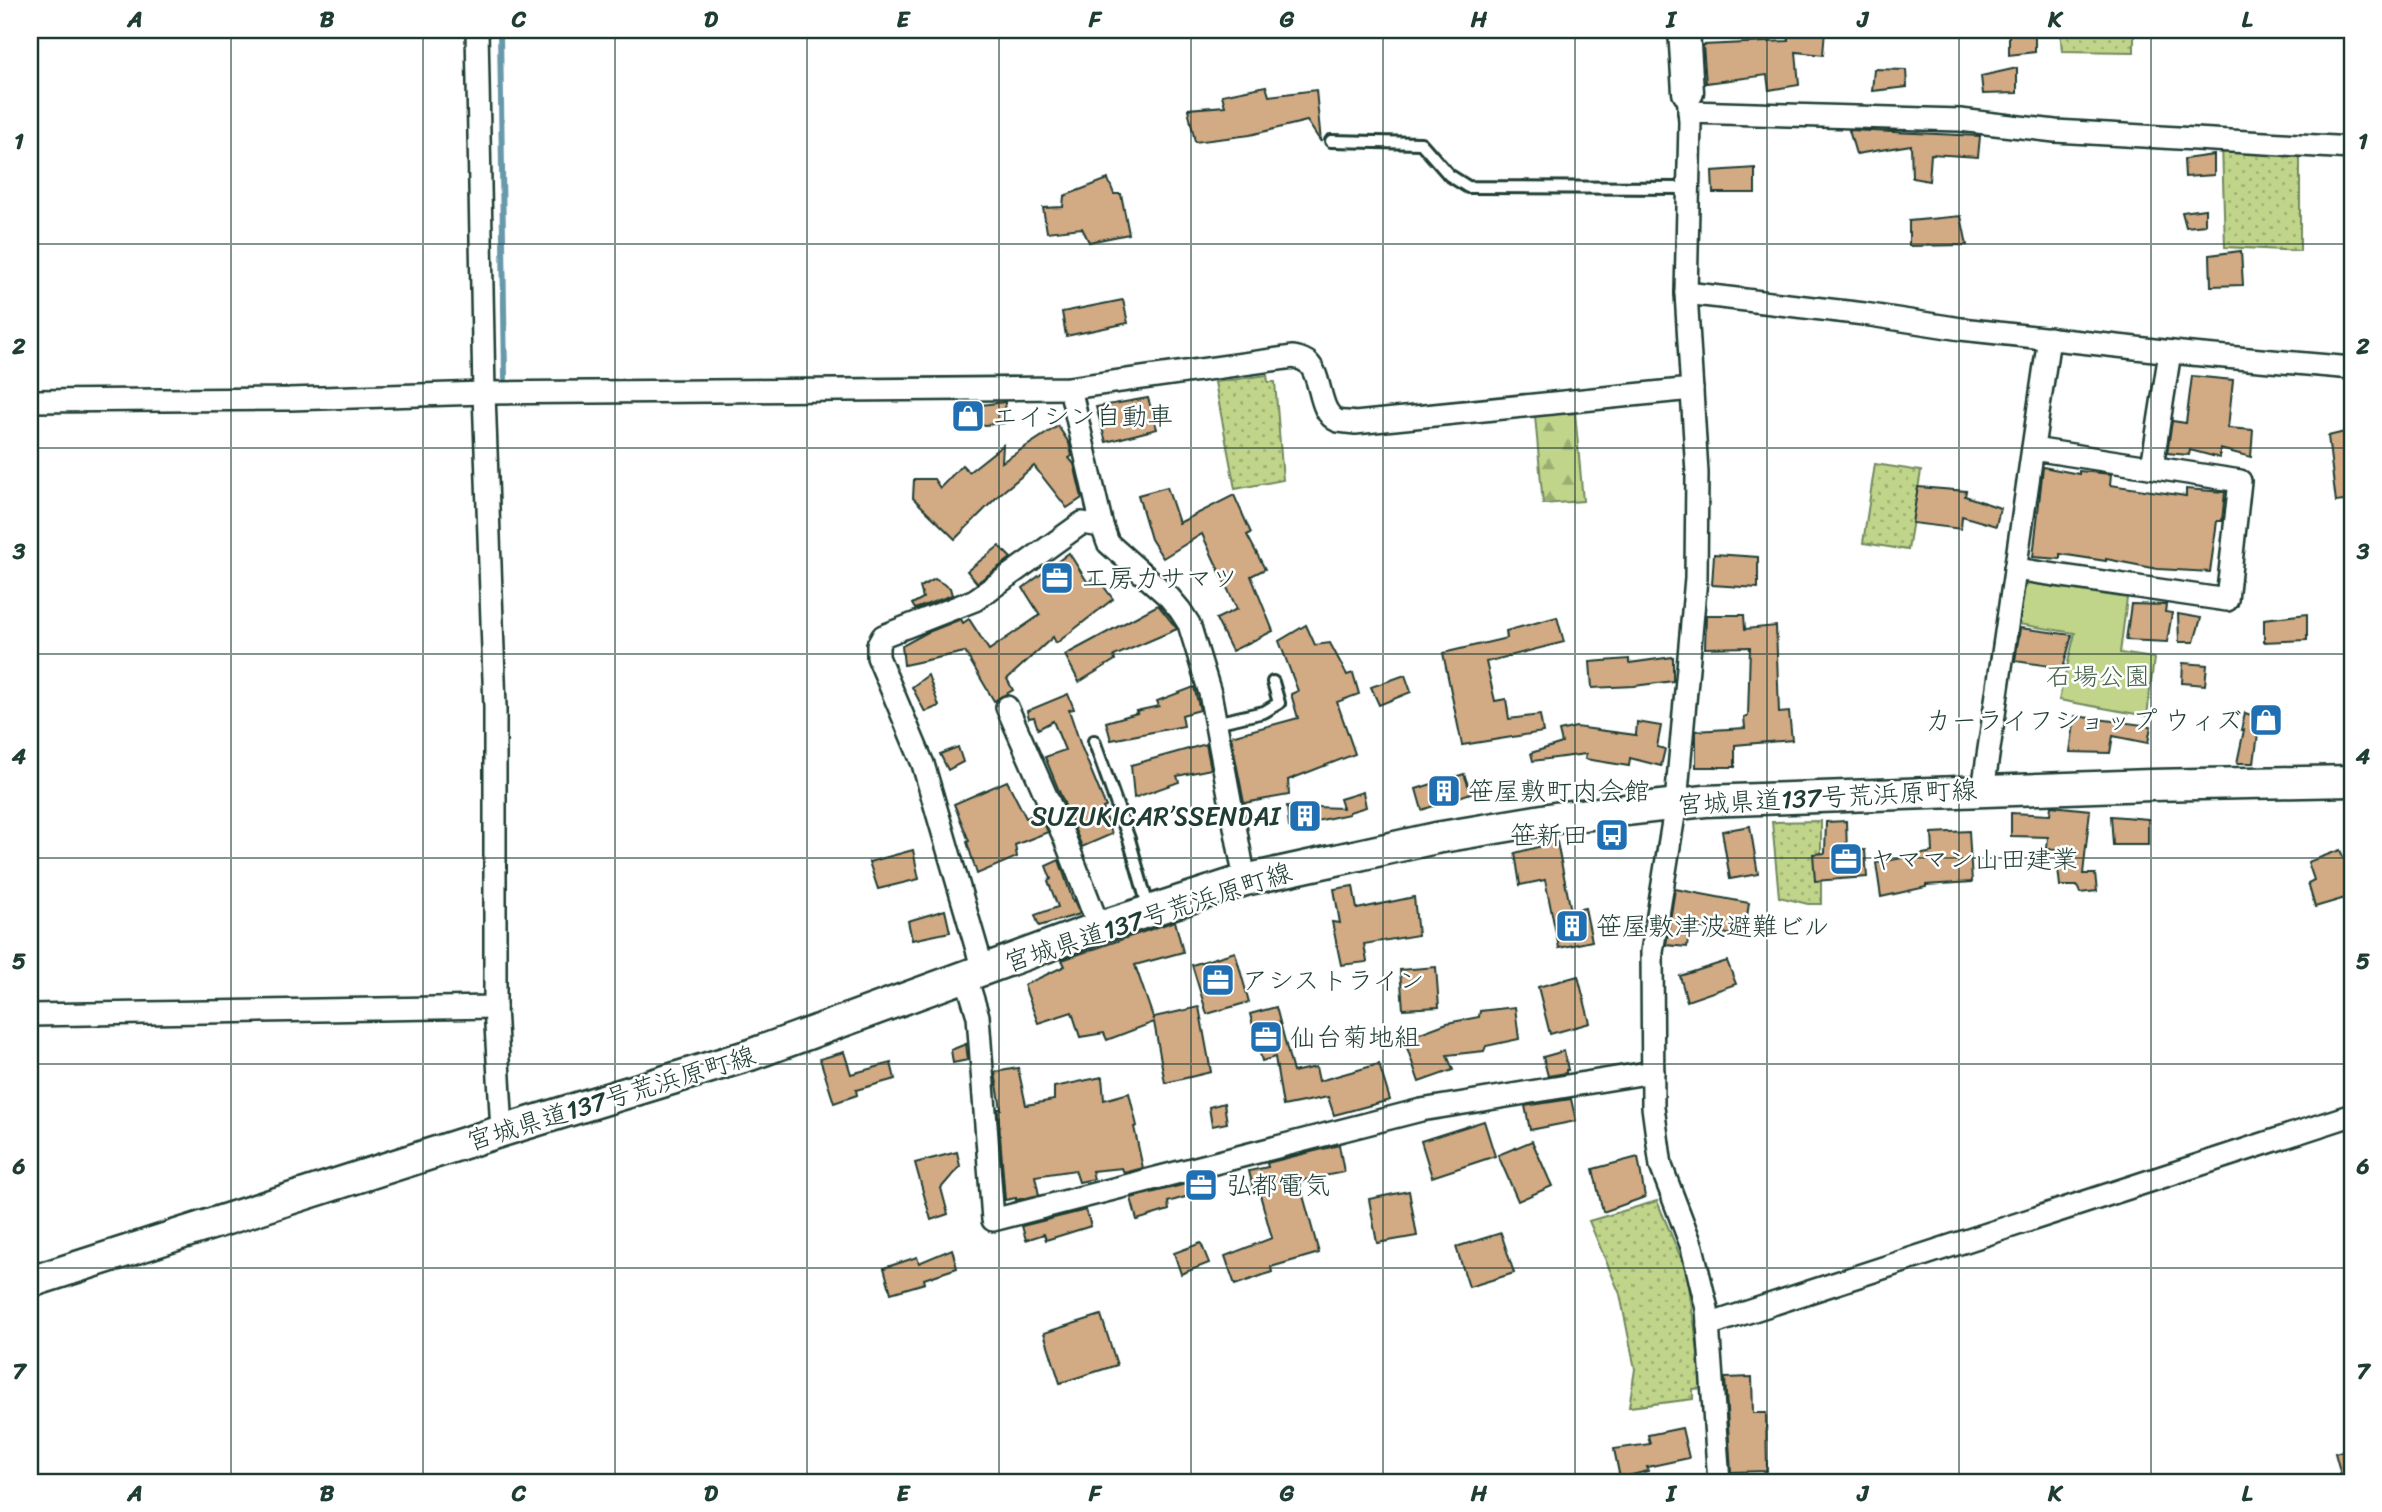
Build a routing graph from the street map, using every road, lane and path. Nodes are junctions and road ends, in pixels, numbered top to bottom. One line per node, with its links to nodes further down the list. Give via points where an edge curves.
1 (477, 30): 13 (street)
2 (1684, 30): 3 (main road)
3 (1689, 102): 5 (street, via 2055,131); 6 (street)
4 (1331, 141): 6 (lane, via 1420,142 1449,175 1468,187)
5 (2352, 148)
6 (1688, 188): 7 (street)
7 (1686, 293): 8 (street); 12 (street)
8 (2049, 338): 9 (street); 15 (street)
9 (2171, 352): 10 (street); 16 (street)
10 (2352, 368)
11 (1070, 388): 12 (street, via 1293,357 1307,361 1313,370 1331,415 1355,423); 13 (street); 17 (street)
12 (1692, 389): 25 (street, via 1696,578)
13 (484, 393): 14 (street); 30 (street, via 495,707)
14 (30, 401)
15 (2032, 449): 16 (street); 18 (street)
16 (2152, 467): 18 (street, via 2240,481 2227,600)
17 (1102, 526): 21 (street, via 1108,543 1169,597 1189,624); 29 (street, via 1082,523 975,600 883,636 877,645 930,787)
18 (2015, 569): 24 (street)
19 (1273, 682): 21 (lane, via 1279,703 1264,712)
20 (1007, 708): 28 (street)
21 (1216, 723): 26 (street)
22 (1094, 741): 27 (lane)
23 (2352, 781): 24 (main road, 宮城県道137号荒浜原町線)
24 (1983, 790): 25 (main road, 宮城県道137号荒浜原町線)
25 (1676, 803): 26 (main road, 宮城県道137号荒浜原町線, via 1436,838); 32 (street, via 1652,953)
26 (1245, 880): 29 (main road, 宮城県道137号荒浜原町線)
27 (1146, 900)
28 (1095, 917)
29 (974, 973): 32 (street, via 993,1220 1421,1110); 34 (main road, 宮城県道137号荒浜原町線, via 750,1055)
30 (495, 1007): 31 (street); 34 (street)
31 (30, 1015)
32 (1653, 1072): 36 (street, via 1654,1126 1661,1166 1692,1247)
33 (2352, 1115): 36 (street)
34 (502, 1131): 35 (main road, 宮城県道137号荒浜原町線)
35 (30, 1282)
36 (1708, 1325): 37 (street)
37 (1719, 1482)

